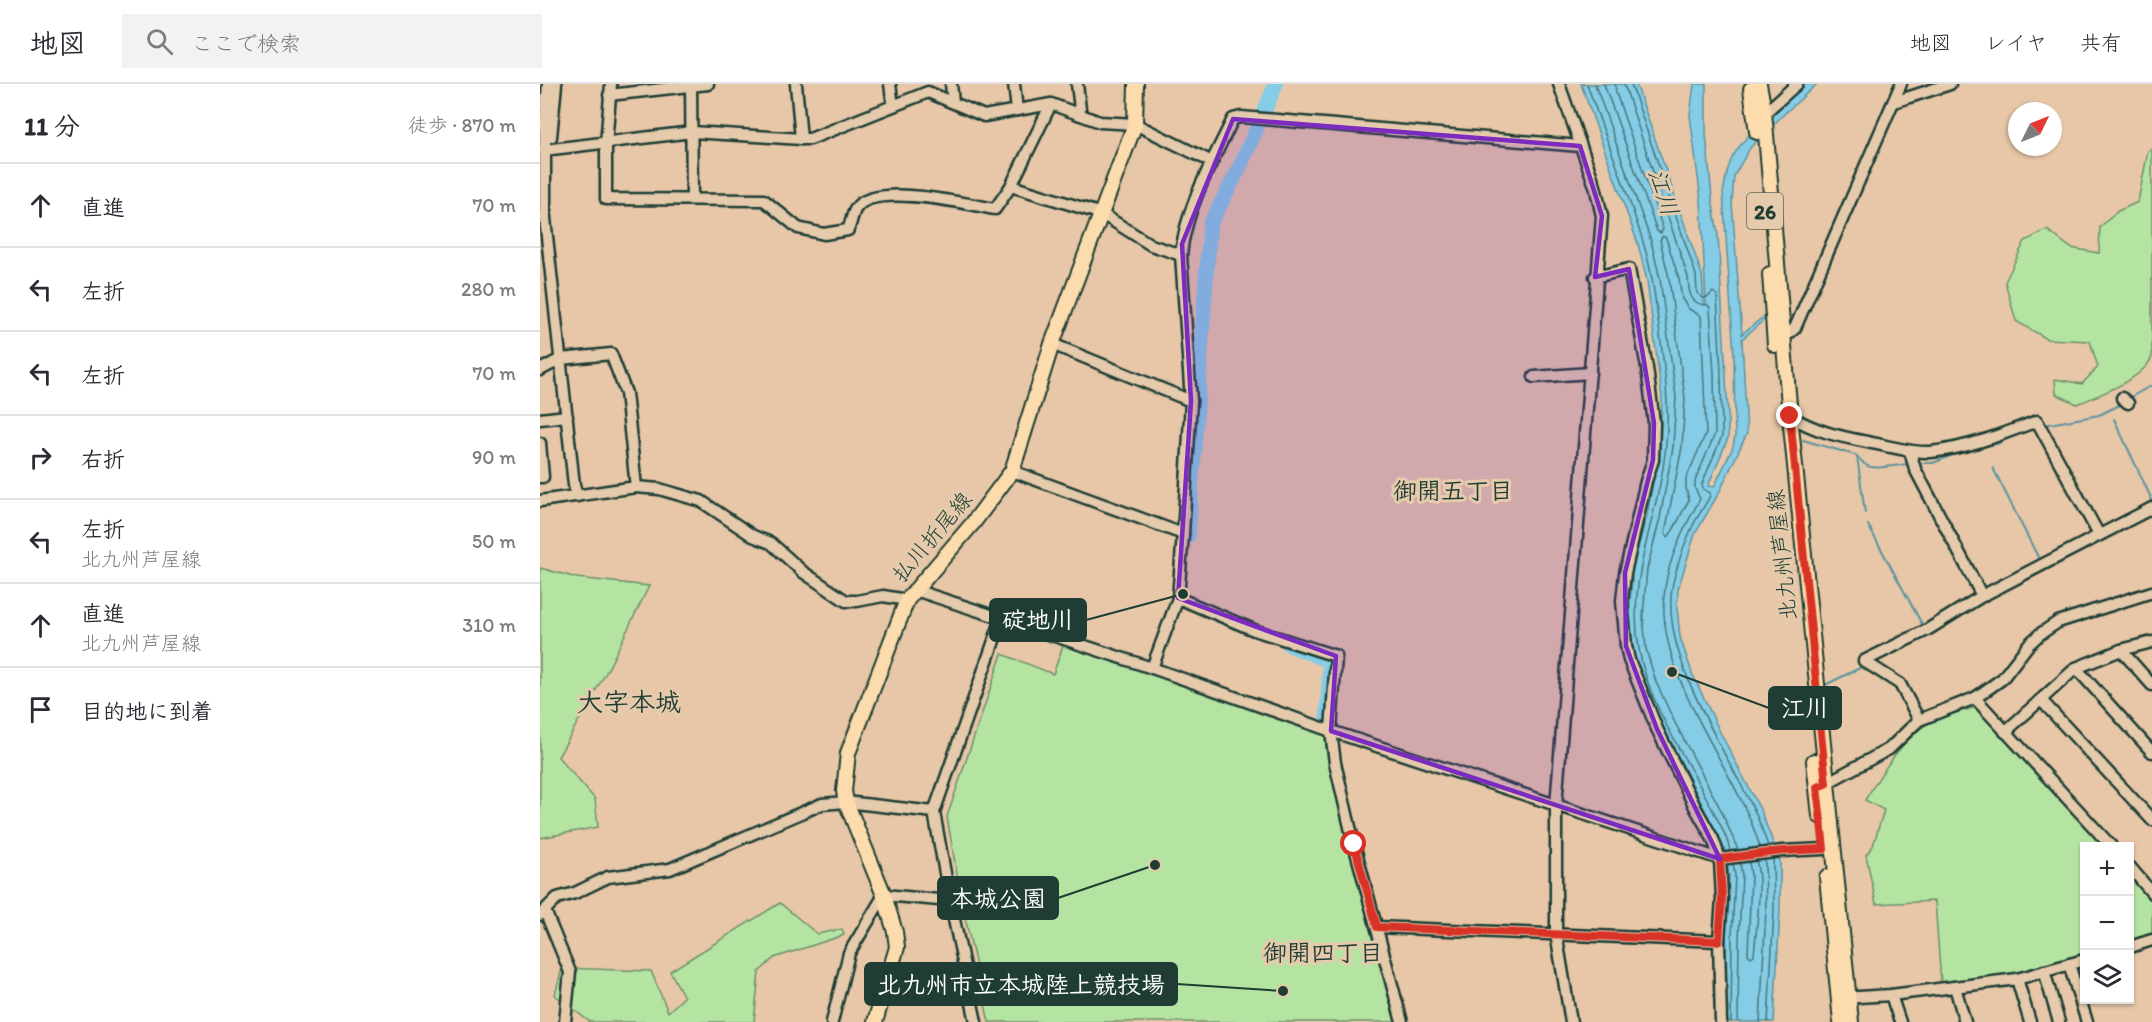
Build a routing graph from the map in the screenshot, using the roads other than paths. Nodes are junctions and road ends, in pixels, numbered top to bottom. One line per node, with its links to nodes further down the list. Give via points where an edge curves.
1 (548, 84): 30 (street)
2 (556, 84): 30 (street)
3 (708, 84): 16 (street)
4 (796, 84): 27 (street)
5 (890, 84): 21 (street)
6 (951, 84): 18 (street)
7 (1014, 84): 22 (street)
8 (1077, 84): 23 (street)
9 (1136, 84): 25 (main road, 払川折尾線)
10 (1558, 84): 29 (street)
11 (1750, 84): 24 (main road, 北九州芦屋線 / 26)
12 (1759, 84): 24 (main road, 北九州芦屋線 / 26)
13 (1797, 84): 24 (street)
14 (1901, 84): 19 (street)
15 (1950, 84): 19 (street)
16 (691, 85): 17 (street); 26 (street)
17 (610, 90): 28 (street)
18 (953, 102): 21 (street, via 928,92); 22 (street, via 984,116)
19 (1894, 102): 37 (street, via 1795,328)
20 (1051, 104): 22 (street); 23 (street); 32 (street)
21 (893, 106): 27 (street, via 810,140)
22 (1017, 110)
23 (1078, 114): 25 (street, via 1100,122)
24 (1760, 116): 37 (main road, 北九州芦屋線 / 26)
25 (1135, 124): 31 (street); 34 (main road, 払川折尾線)
26 (692, 132): 27 (street); 28 (street); 33 (street)
27 (801, 139)
28 (606, 144): 30 (street); 33 (street, via 606,199)
29 (1580, 146): 31 (street, via 1241,117 1233,119); 36 (street, via 1602,216)
30 (548, 149): 39 (street)
31 (1212, 162): 35 (street, via 1185,228)
32 (1011, 186): 33 (street, via 995,209 928,196 874,197 857,207 848,230 824,234 798,228 764,200); 34 (street)
33 (692, 199)
34 (1102, 214): 35 (street, via 1151,245); 38 (main road, 払川折尾線)
35 (1181, 255): 43 (street)
36 (1595, 277): 41 (street); 80 (street, via 1629,269 1654,423 1653,460 1622,601 1629,660 1657,729)
37 (1779, 338): 45 (main road, 北九州芦屋線 / 26); 73 (main road, 北九州芦屋線 / 26)
38 (1052, 344): 43 (street); 49 (main road, 払川折尾線)
39 (564, 359): 40 (street); 44 (street); 51 (street, via 611,354 626,393); 52 (street, via 580,485)
40 (540, 370)
41 (1590, 373): 42 (street); 75 (street)
42 (1534, 377)
43 (1191, 401): 55 (street)
44 (567, 416): 46 (street); 52 (street)
45 (1790, 416): 48 (street, via 1829,435); 73 (main road, 北九州芦屋線 / 26)
46 (540, 419)
47 (540, 442): 50 (street)
48 (1910, 450): 56 (street, via 1929,452 1985,441 2037,421); 59 (street, via 1915,469)
49 (1012, 471): 55 (street); 58 (main road, 払川折尾線)
50 (540, 477)
51 (636, 487): 52 (street); 58 (street, via 700,501 753,536 771,543 803,572 846,601)
52 (577, 495): 53 (street)
53 (540, 501)
54 (2152, 508): 56 (street)
55 (1183, 534): 60 (street)
56 (2099, 535): 59 (street)
57 (2152, 592): 67 (street, via 2058,622 2029,644 2002,679)
58 (911, 595): 61 (street); 74 (main road, 払川折尾線, via 848,753)
59 (1982, 596): 69 (street, via 1864,662 1900,684)
60 (1178, 598): 64 (street); 70 (street, via 1254,630 1336,656)
61 (1002, 618): 64 (street); 76 (street)
62 (2152, 642): 63 (street)
63 (2121, 650): 65 (street); 66 (street)
64 (1152, 668): 70 (street)
65 (2076, 668): 68 (street); 72 (street)
66 (2152, 685)
67 (1975, 698): 69 (street); 71 (street)
68 (2041, 700): 71 (street); 77 (street)
69 (1919, 720): 73 (street, via 1889,749)
70 (1331, 731): 75 (street); 86 (street, via 1335,764)
71 (2005, 732): 78 (street)
72 (2150, 747)
73 (1821, 785): 79 (main road, 北九州芦屋線 / 26); 97 (main road, 北九州芦屋線 / 26)
74 (846, 802): 76 (street); 83 (main road, 払川折尾線); 85 (street, via 822,804 670,869 608,877 557,898)
75 (1556, 806): 80 (street); 87 (street)
76 (934, 812): 84 (street)
77 (2152, 820)
78 (2107, 842)
79 (1824, 849): 80 (street); 97 (main road, 北九州芦屋線 / 26)
80 (1720, 859): 89 (street)
81 (2134, 872): 82 (street)
82 (2152, 893)
83 (884, 895): 84 (street); 99 (street, via 849,953); 100 (main road, 払川折尾線, via 897,947)
84 (950, 901): 101 (street)
85 (542, 913): 98 (street, via 570,972)
86 (1377, 927): 87 (street); 102 (street)
87 (1556, 933): 89 (street); 103 (street)
88 (2152, 940): 90 (street)
89 (1719, 941): 104 (street)
90 (2134, 946)
91 (2080, 961): 92 (street)
92 (2069, 964): 93 (street); 111 (street)
93 (2044, 971): 94 (street); 110 (street)
94 (2017, 979): 95 (street); 109 (street)
95 (1955, 987): 96 (street); 108 (street)
96 (1892, 995): 97 (street); 107 (street)
97 (1844, 998): 105 (main road, 北九州芦屋線 / 26); 106 (main road, 北九州芦屋線 / 26)
98 (565, 1022)
99 (832, 1022)
100 (875, 1022)
101 (976, 1022)
102 (1402, 1022)
103 (1571, 1022)
104 (1721, 1022)
105 (1841, 1022)
106 (1851, 1022)
107 (1900, 1022)
108 (1965, 1022)
109 (2030, 1022)
110 (2059, 1022)
111 (2086, 1022)

